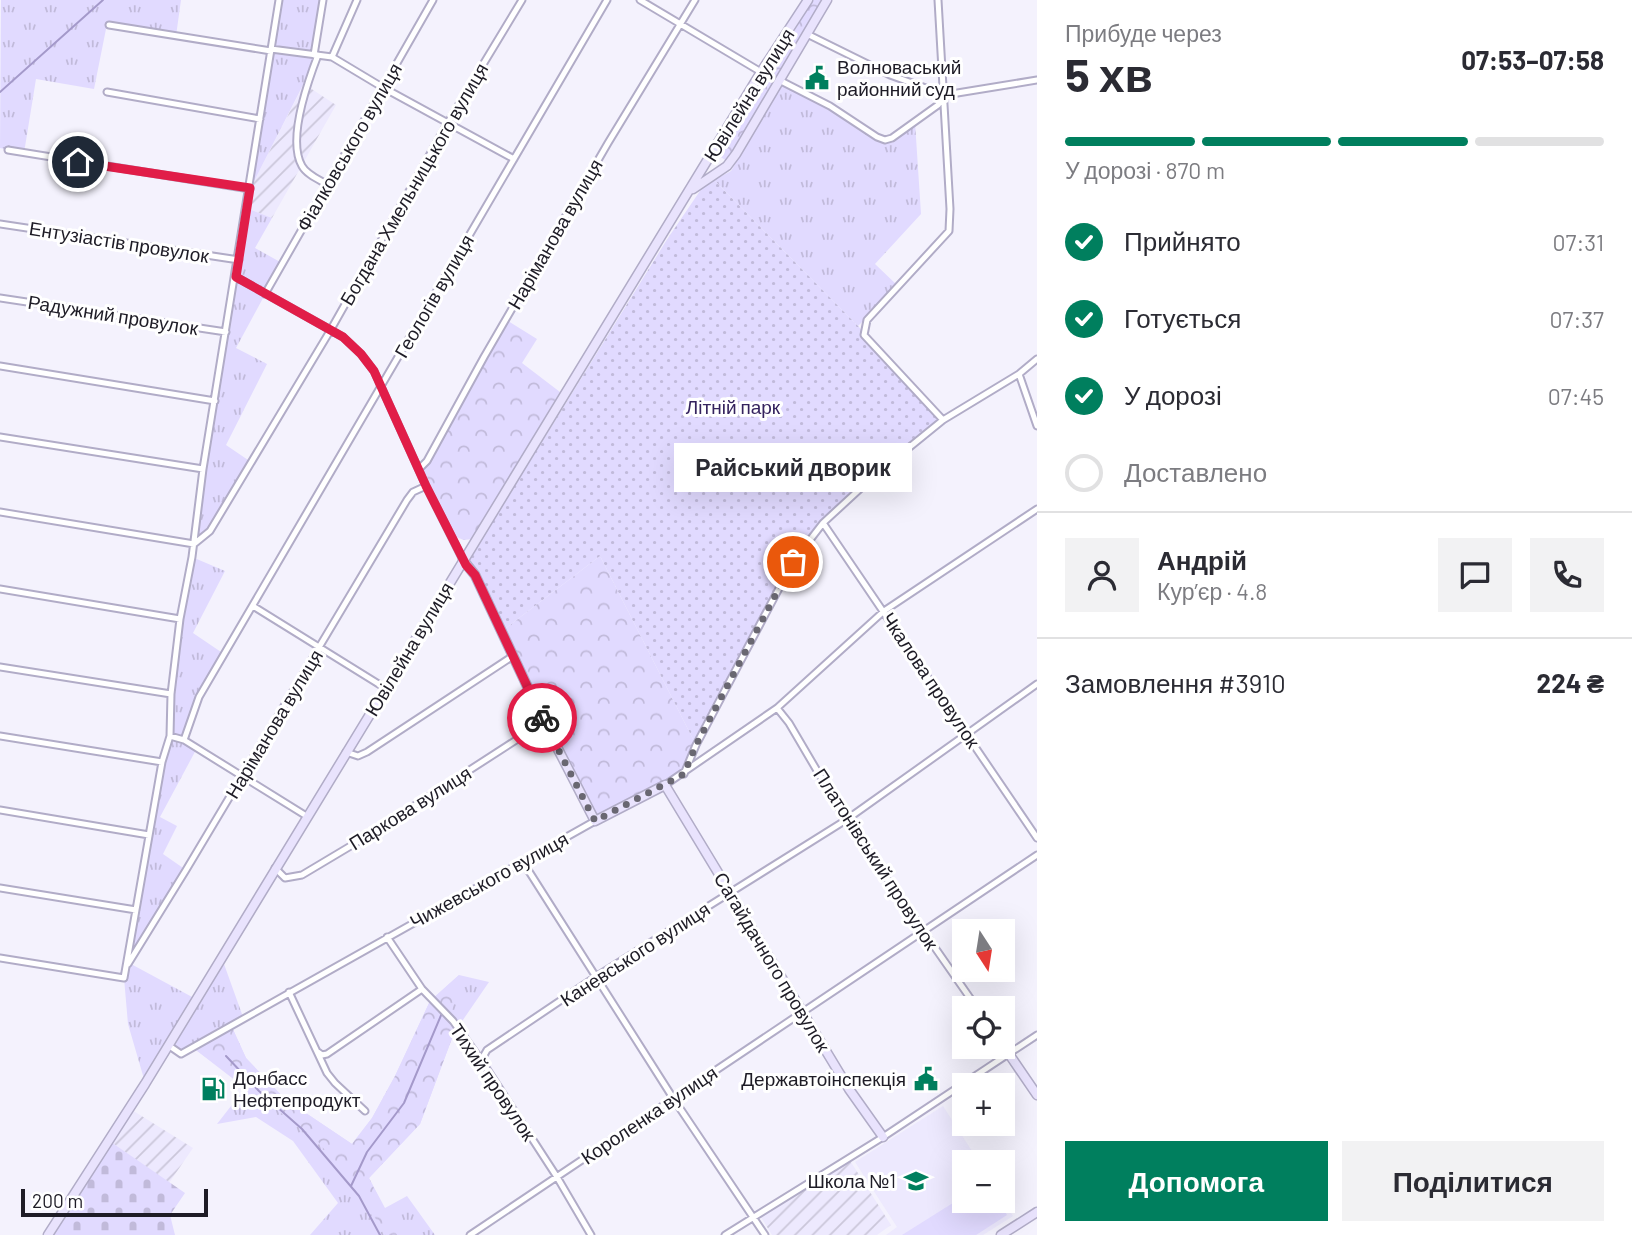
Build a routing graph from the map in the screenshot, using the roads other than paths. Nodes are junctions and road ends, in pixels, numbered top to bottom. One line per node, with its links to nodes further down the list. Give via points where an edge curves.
1 (279, 0): 15 (street)
2 (323, 0): 16 (street)
3 (357, 0): 17 (street)
4 (433, 0): 21 (street, Фіалковського вулиця)
5 (522, 0): 25 (street, Богдана Хмельницького вулиця)
6 (607, 0): 28 (street, Геологів вулиця)
7 (640, 0): 12 (street)
8 (695, 0): 12 (street, Наріманова вулиця)
9 (808, 0): 18 (street, Ювілейна вулиця)
10 (827, 0): 14 (street, Ювілейна вулиця)
11 (938, 0): 23 (street)
12 (681, 23): 18 (street); 48 (street, Наріманова вулиця)
13 (109, 25): 15 (street)
14 (807, 34): 19 (street, Ювілейна вулиця); 23 (street, via 890,75)
15 (271, 50): 16 (street); 24 (street)
16 (316, 55): 17 (street); 30 (street, via 297,137 301,165)
17 (332, 57): 21 (street)
18 (761, 72): 27 (street, Ювілейна вулиця)
19 (779, 80): 23 (street, via 885,140 938,105); 29 (street, Ювілейна вулиця)
20 (1037, 80): 23 (street)
21 (382, 87): 25 (street); 30 (street, Фіалковського вулиця)
22 (107, 92): 24 (street)
23 (945, 95): 45 (street, via 949,231 867,320 864,335)
24 (260, 119): 31 (street)
25 (447, 124): 28 (street); 38 (street, Богдана Хмельницького вулиця)
26 (8, 150): 31 (street)
27 (713, 152): 29 (street, via 715,166); 32 (street, Ювілейна вулиця)
28 (514, 159): 43 (street, Геологів вулиця)
29 (727, 166): 32 (street, Ювілейна вулиця)
30 (328, 185): 36 (street, Фіалковського вулиця)
31 (250, 188): 34 (street)
32 (691, 191): 55 (street, Ювілейна вулиця)
33 (0, 224): 34 (street, Ентузіастів провулок)
34 (239, 260): 35 (street)
35 (236, 277): 36 (street); 39 (street)
36 (265, 294): 38 (street)
37 (0, 298): 39 (street, Радужний провулок)
38 (330, 331): 43 (street, via 361,354); 54 (street, Богдана Хмельницького вулиця, via 210,531)
39 (226, 332): 44 (street)
40 (1037, 359): 42 (street)
41 (0, 366): 44 (street)
42 (1019, 374): 45 (street); 46 (street)
43 (381, 386): 48 (street); 57 (street, Геологів вулиця)
44 (215, 401): 49 (street)
45 (943, 420): 53 (street)
46 (1037, 426)
47 (0, 437): 49 (street)
48 (419, 469): 50 (street)
49 (203, 470): 54 (street)
50 (426, 486): 55 (street); 60 (street, Наріманова вулиця, via 407,500)
51 (1037, 509): 58 (street, Чижевського вулиця)
52 (0, 512): 54 (street)
53 (823, 523): 58 (street, Чкалова провулок); 74 (street, via 793,562)
54 (194, 544): 59 (street)
55 (463, 560): 61 (street, via 475,575); 64 (street, Ювілейна вулиця)
56 (0, 589): 59 (street)
57 (253, 606): 60 (street); 71 (street, Геологів вулиця, via 199,696)
58 (884, 611): 66 (street, Чижевського вулиця); 68 (street, Чкалова провулок)
59 (180, 619): 65 (street)
60 (320, 647): 64 (street); 75 (street, Наріманова вулиця)
61 (513, 656): 67 (street); 72 (street, via 367,752 358,756)
62 (0, 667): 65 (street)
63 (1037, 684): 68 (street, Каневського вулиця)
64 (385, 688): 72 (street, Ювілейна вулиця)
65 (171, 694): 70 (street)
66 (777, 708): 74 (street, Чижевського вулиця); 79 (street, Платонівський провулок)
67 (544, 722): 80 (street); 85 (street, Паркова вулиця, via 302,875 285,878)
68 (967, 734): 79 (street, Каневського вулиця); 82 (street, Чкалова провулок)
69 (0, 736): 73 (street)
70 (170, 736): 71 (street); 73 (street)
71 (184, 740): 75 (street)
72 (346, 752): 78 (street, Ювілейна вулиця)
73 (162, 762): 81 (street)
74 (684, 774): 76 (street, Чижевського вулиця)
75 (242, 776): 78 (street); 92 (street, Наріманова вулиця)
76 (665, 785): 80 (street, Чижевського вулиця); 87 (street, Сагайдачного провулок)
77 (0, 810): 81 (street)
78 (308, 817): 85 (street, Ювілейна вулиця)
79 (846, 820): 87 (street, Каневського вулиця); 89 (street, Платонівський провулок)
80 (595, 821): 84 (street, Чижевського вулиця)
81 (149, 835): 88 (street)
82 (1037, 838)
83 (1037, 855): 89 (street, Короленка вулиця)
84 (523, 862): 90 (street, Чижевського вулиця); 93 (street)
85 (275, 868): 99 (street, Ювілейна вулиця)
86 (0, 888): 88 (street)
87 (730, 892): 93 (street, Каневського вулиця); 97 (street, Сагайдачного провулок)
88 (136, 910): 92 (street)
89 (923, 931): 96 (street, Платонівський провулок); 97 (street, Короленка вулиця)
90 (387, 937): 94 (street, Тихий провулок); 95 (street, Чижевського вулиця)
91 (0, 958): 92 (street, via 124,978)
92 (126, 966)
93 (597, 976): 104 (street, Каневського вулиця, via 487,1050); 106 (street)
94 (422, 989): 100 (street, via 327,1054); 104 (street, Тихий провулок, via 453,1021)
95 (289, 992): 99 (street, Чижевського вулиця, via 181,1054); 100 (street)
96 (969, 996)
97 (804, 1013): 106 (street, Короленка вулиця); 108 (street, Сагайдачного провулок)
98 (1037, 1035): 101 (street)
99 (168, 1045): 112 (street, Ювілейна вулиця)
100 (316, 1050): 107 (street, via 335,1083)
101 (1015, 1050)
102 (1001, 1059): 108 (street)
103 (1012, 1059): 105 (street)
104 (483, 1063): 109 (street, Тихий провулок)
105 (1037, 1095)
106 (673, 1098): 109 (street, Короленка вулиця); 111 (street)
107 (365, 1111)
108 (883, 1137): 111 (street)
109 (557, 1177): 113 (street, Короленка вулиця); 114 (street, Тихий провулок)
110 (1037, 1212): 117 (street)
111 (752, 1216): 115 (street); 116 (street)
112 (48, 1235)
113 (470, 1235)
114 (591, 1235)
115 (725, 1235)
116 (765, 1235)
117 (1001, 1235)

